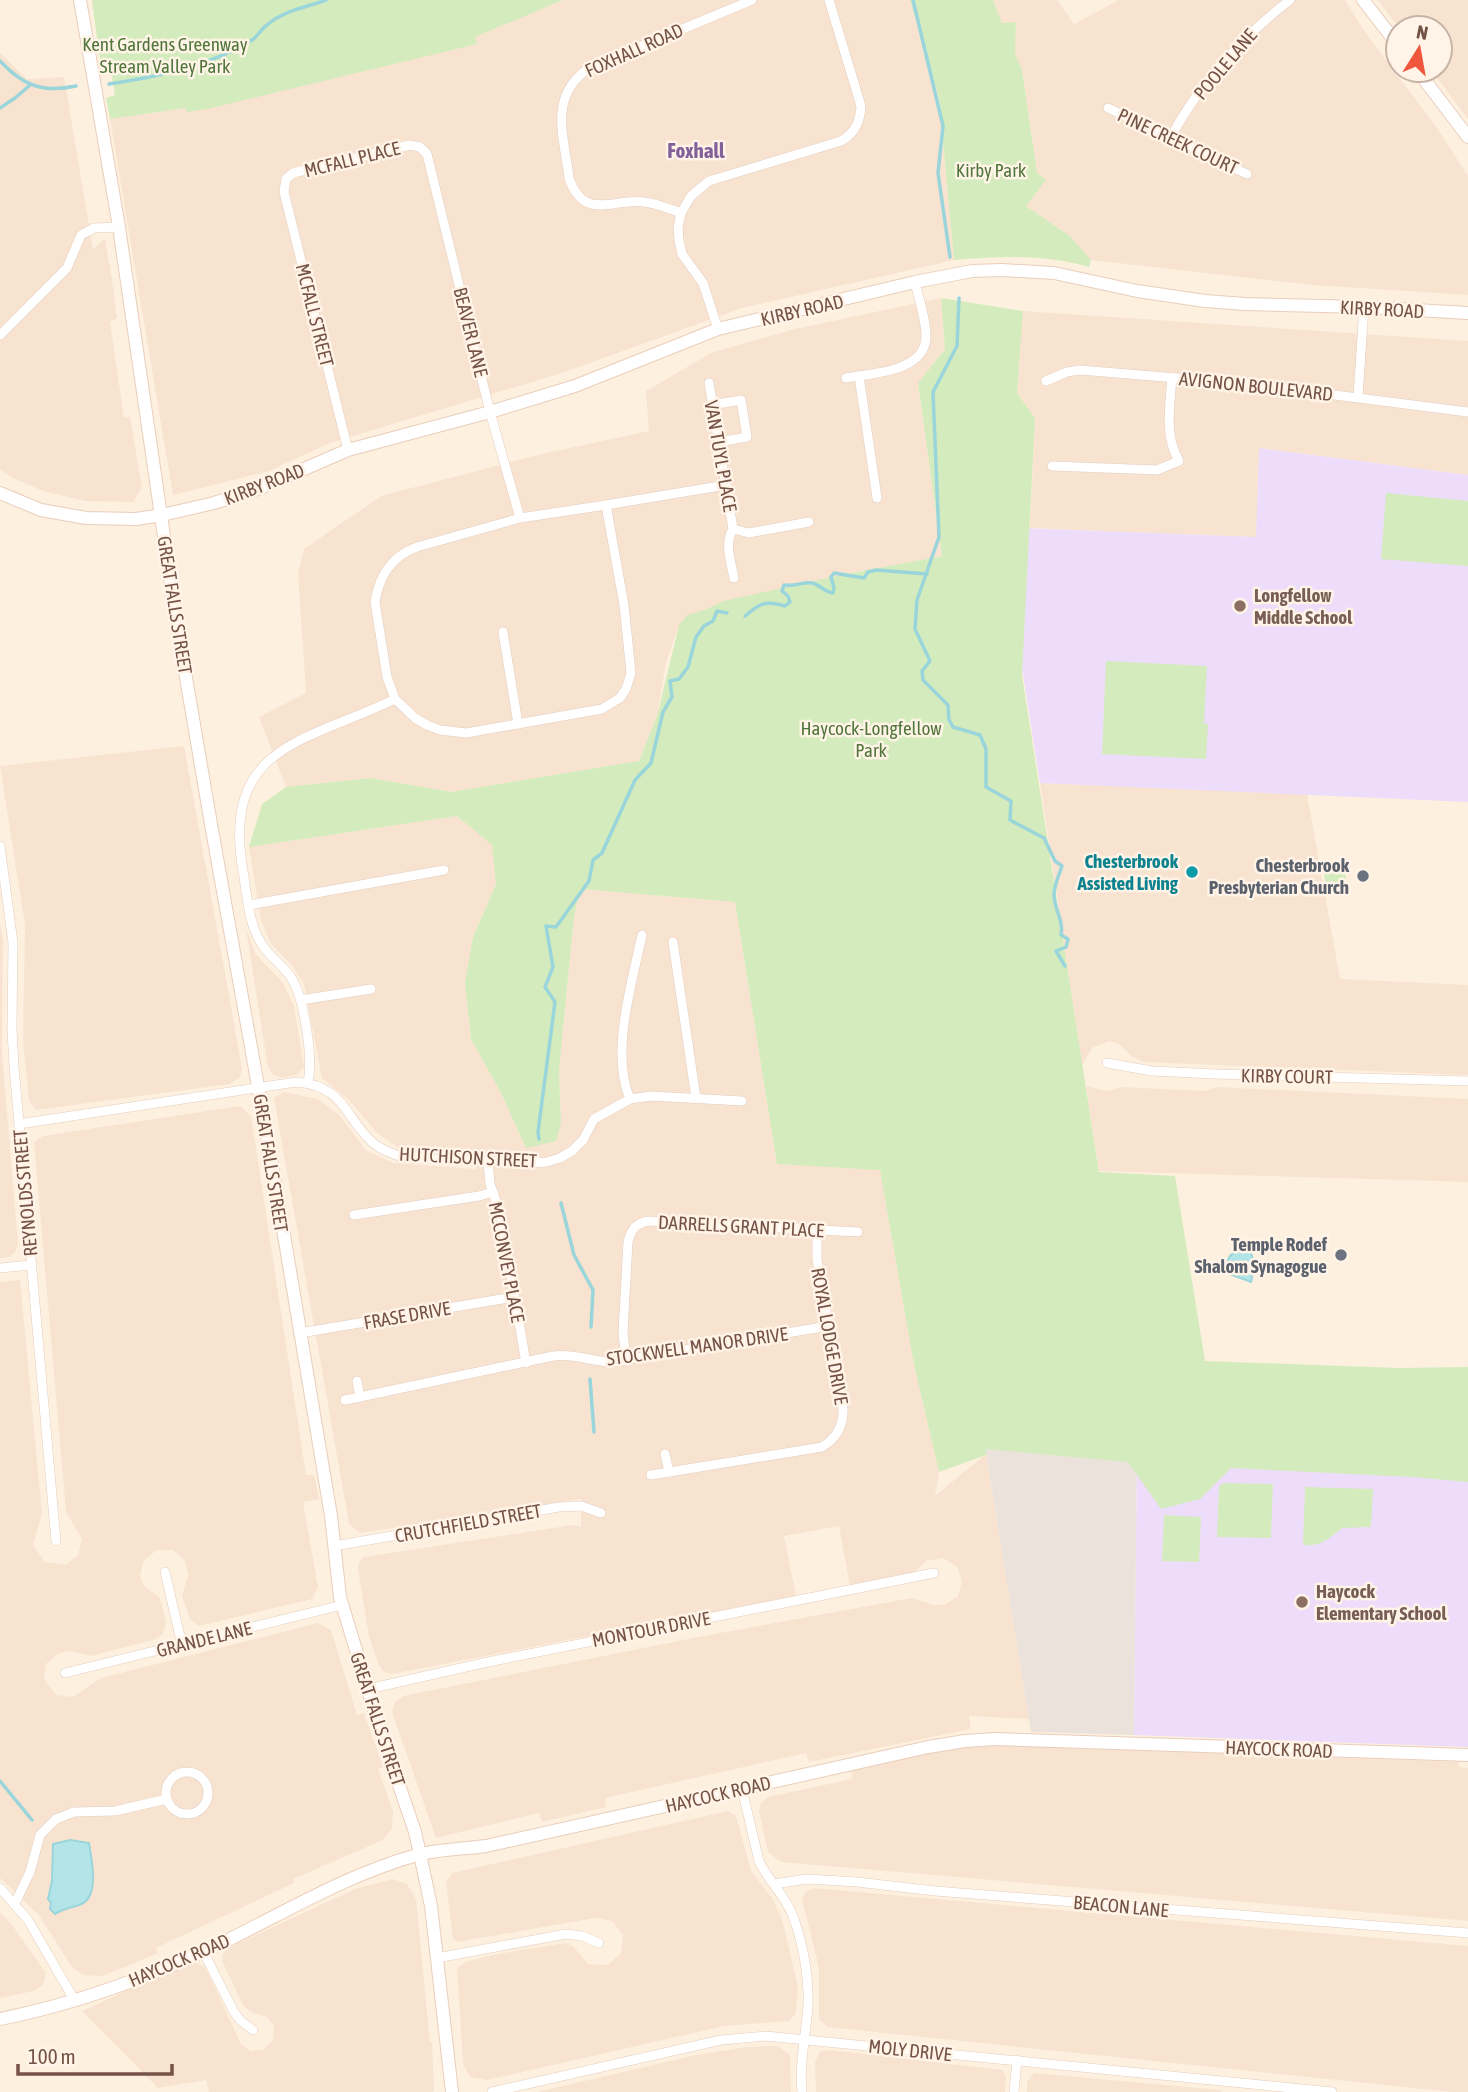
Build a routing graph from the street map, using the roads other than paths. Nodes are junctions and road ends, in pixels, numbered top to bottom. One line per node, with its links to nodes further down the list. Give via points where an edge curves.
1 (80, 0): 15 (main road, GREAT FALLS STREET)
2 (752, 0): 14 (street, FOXHALL ROAD, via 589,68 572,82 563,102 569,178 581,198 599,206 643,202)
3 (829, 0): 14 (street, via 860,102 854,130 841,141 709,181 691,196)
4 (1290, 0): 10 (street, POOLE LANE, via 1236,48 1182,116)
5 (1363, 0): 6 (main road)
6 (1384, 27)
7 (1429, 84): 9 (main road)
8 (1108, 108): 10 (street, PINE CREEK COURT)
9 (1468, 136)
10 (1171, 137): 12 (street, PINE CREEK COURT)
11 (422, 144): 13 (street, MCFALL PLACE); 28 (street, BEAVER LANE)
12 (1247, 174)
13 (283, 177): 31 (street, MCFALL STREET)
14 (681, 213): 19 (street, via 682,254 708,292)
15 (119, 227): 20 (street, via 94,228 81,235 67,268); 37 (main road, GREAT FALLS STREET)
16 (915, 282): 17 (main road, KIRBY ROAD, via 972,271 1027,270 1205,301); 19 (main road, KIRBY ROAD); 21 (street, via 926,332 919,357 901,367)
17 (1364, 307): 18 (main road, KIRBY ROAD); 26 (street)
18 (1468, 313)
19 (718, 329): 28 (main road, KIRBY ROAD, via 575,386)
20 (0, 335)
21 (859, 376): 23 (street); 35 (street)
22 (1171, 377): 24 (street, AVIGNON BOULEVARD, via 1080,370); 26 (street, AVIGNON BOULEVARD); 32 (street, via 1168,428 1179,461 1157,470)
23 (846, 379)
24 (1046, 382)
25 (709, 383): 27 (street, VAN TUYL PLACE)
26 (1358, 397): 29 (street, AVIGNON BOULEVARD)
27 (712, 405): 30 (street, VAN TUYL PLACE); 30 (street, via 741,400 747,437)
28 (490, 412): 31 (main road, KIRBY ROAD); 38 (street, BEAVER LANE)
29 (1468, 412)
30 (719, 442): 33 (street, VAN TUYL PLACE)
31 (348, 450): 37 (main road, KIRBY ROAD, via 258,489)
32 (1052, 466)
33 (726, 485): 36 (street); 40 (street, VAN TUYL PLACE)
34 (0, 493): 37 (main road, KIRBY ROAD, via 41,510 86,518)
35 (877, 498)
36 (606, 505): 38 (street); 44 (street, via 624,605 629,681 620,698 601,709)
37 (162, 515): 55 (main road, GREAT FALLS STREET, via 207,804)
38 (520, 518): 43 (street, via 407,550 387,569 375,602)
39 (809, 522): 40 (street, VAN TUYL PLACE, via 749,533)
40 (733, 529): 41 (street, VAN TUYL PLACE, via 729,546)
41 (734, 578)
42 (503, 632): 44 (street)
43 (395, 699): 44 (street, via 415,718 440,730 466,733); 47 (street, via 291,743 251,781 239,839)
44 (519, 724)
45 (0, 846): 59 (street, REYNOLDS STREET, via 13,943 12,1029)
46 (444, 870): 47 (street)
47 (249, 905): 51 (street, via 261,944 290,977)
48 (642, 935): 57 (street, via 624,1023 623,1078)
49 (673, 942): 56 (street)
50 (371, 989): 51 (street)
51 (300, 1000): 54 (street, via 310,1060)
52 (1107, 1063): 53 (street, KIRBY COURT, via 1152,1071)
53 (1468, 1081)
54 (308, 1083): 55 (street); 60 (street, HUTCHISON STREET, via 334,1096 373,1143 387,1151 407,1158)
55 (259, 1087): 59 (street); 69 (main road, GREAT FALLS STREET)
56 (696, 1098): 57 (street); 58 (street)
57 (630, 1099): 60 (street, HUTCHISON STREET, via 594,1119 583,1140 559,1158 533,1163)
58 (742, 1101)
59 (19, 1124): 65 (street, REYNOLDS STREET)
60 (488, 1162): 61 (street, MCCONVEY PLACE)
61 (493, 1192): 62 (street); 67 (street, MCCONVEY PLACE)
62 (354, 1215)
63 (817, 1229): 64 (street, DARRELLS GRANT PLACE); 68 (street, ROYAL LODGE DRIVE, via 817,1259); 70 (street, DARRELLS GRANT PLACE, via 649,1221 636,1225 628,1242)
64 (858, 1232)
65 (31, 1265): 66 (street); 79 (street, REYNOLDS STREET)
66 (0, 1268)
67 (514, 1297): 69 (street, FRASE DRIVE); 71 (street, MCCONVEY PLACE)
68 (829, 1326): 70 (street, STOCKWELL MANOR DRIVE); 76 (street, ROYAL LODGE DRIVE, via 843,1414 841,1427 829,1443)
69 (300, 1334): 80 (main road, GREAT FALLS STREET)
70 (626, 1361): 71 (street, STOCKWELL MANOR DRIVE, via 563,1355)
71 (526, 1363): 73 (street, STOCKWELL MANOR DRIVE)
72 (357, 1381): 73 (street)
73 (360, 1397): 74 (street, STOCKWELL MANOR DRIVE)
74 (345, 1400)
75 (666, 1454): 76 (street)
76 (669, 1472): 77 (street)
77 (651, 1475)
78 (601, 1513): 80 (street, CRUTCHFIELD STREET, via 581,1506 559,1507)
79 (55, 1541)
80 (334, 1546): 83 (main road, GREAT FALLS STREET)
81 (164, 1572): 84 (street)
82 (934, 1573): 86 (street, MONTOUR DRIVE)
83 (342, 1605): 84 (street, GRANDE LANE); 86 (main road, GREAT FALLS STREET)
84 (182, 1645): 85 (street, GRANDE LANE)
85 (65, 1673)
86 (368, 1689): 90 (main road, GREAT FALLS STREET)
87 (1468, 1755): 88 (main road, HAYCOCK ROAD, via 996,1739 928,1747)
88 (742, 1789): 90 (main road, HAYCOCK ROAD, via 486,1846); 91 (street, via 759,1861)
89 (167, 1800): 89 (street, via 176,1811 190,1814 203,1807 208,1788 200,1776 182,1773 170,1781); 93 (street, via 115,1811 74,1812 57,1819 40,1835)
90 (420, 1854): 96 (main road, HAYCOCK ROAD, via 382,1866); 97 (main road, GREAT FALLS STREET)
91 (774, 1884): 94 (street, BEACON LANE, via 807,1879 857,1882); 101 (street, via 794,1918 804,1961 808,1984)
92 (0, 1888): 93 (street)
93 (15, 1903): 98 (street)
94 (1468, 1933)
95 (599, 1942): 97 (street, via 566,1934)
96 (203, 1951): 98 (main road, HAYCOCK ROAD); 100 (street, via 234,2012)
97 (437, 1958): 104 (main road, GREAT FALLS STREET)
98 (75, 2001): 99 (main road, HAYCOCK ROAD)
99 (0, 2019)
100 (253, 2031)
101 (804, 2039): 102 (street, MOLY DRIVE); 105 (street, MOLY DRIVE, via 722,2039); 106 (street)
102 (1017, 2060): 103 (street, MOLY DRIVE); 107 (street)
103 (1241, 2087): 108 (street, MOLY DRIVE)
104 (452, 2092)
105 (492, 2092)
106 (802, 2092)
107 (1014, 2092)
108 (1332, 2092)

